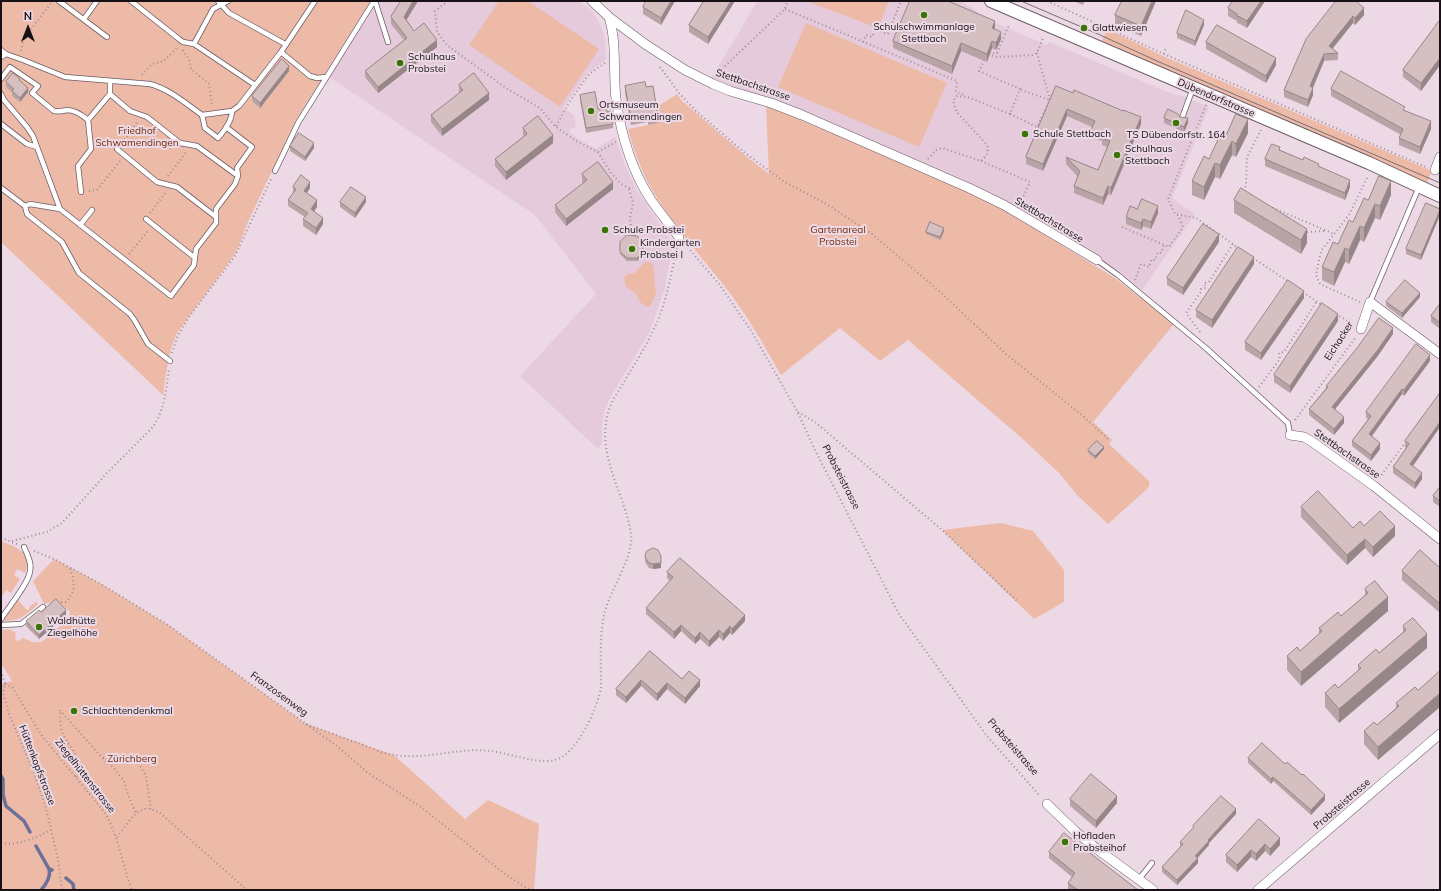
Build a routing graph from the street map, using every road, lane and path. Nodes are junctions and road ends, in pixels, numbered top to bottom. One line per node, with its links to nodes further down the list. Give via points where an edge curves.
1 (53, 1): 27 (path, via 26,36)
2 (59, 1): 17 (lane)
3 (97, 1): 17 (lane)
4 (131, 1): 23 (lane)
5 (228, 1): 14 (lane)
6 (315, 1): 25 (lane)
7 (374, 1): 21 (lane); 38 (lane)
8 (448, 1): 58 (path, via 435,11 437,32 447,45 506,88 540,108)
9 (592, 1): 16 (street, Stettbachstrasse)
10 (783, 1): 15 (path, via 787,3)
11 (901, 1): 22 (path, via 888,34 876,29 872,37 866,35)
12 (991, 1): 43 (street, Dübendorfstrasse)
13 (1046, 1): 32 (path)
14 (220, 3): 24 (lane, via 213,9); 25 (lane, via 229,14)
15 (784, 9): 22 (path); 41 (path, via 722,69)
16 (609, 17): 41 (street, Stettbachstrasse, via 659,54); 98 (street, via 613,29 616,98 624,138 634,167 651,200)
17 (84, 19): 19 (lane)
18 (1009, 25): 33 (path, via 997,53)
19 (107, 37)
20 (1043, 38): 30 (path)
21 (388, 42)
22 (863, 42): 47 (path, via 957,81 956,92)
23 (182, 43): 24 (lane); 37 (path, via 164,61 152,64); 51 (path, via 191,69 209,84)
24 (194, 44): 42 (lane)
25 (286, 44): 29 (lane)
26 (1166, 47): 32 (path)
27 (22, 49)
28 (1, 50): 31 (lane)
29 (281, 52): 38 (lane, via 310,76); 42 (lane)
30 (1037, 53): 33 (path, via 997,57); 48 (path)
31 (6, 54): 34 (lane); 40 (lane, via 65,78)
32 (1164, 54): 70 (path)
33 (987, 55): 44 (path, via 980,71)
34 (1, 57)
35 (608, 61): 58 (path, via 589,74 570,100)
36 (658, 62): 121 (path, via 679,93 696,111 740,148 783,181 828,205 872,234 937,289 1006,354)
37 (143, 73)
38 (326, 77): 71 (lane, via 298,123)
39 (1, 79): 56 (lane, via 10,66 38,86 32,93 54,111 72,110)
40 (110, 81): 46 (lane); 53 (lane, via 159,86)
41 (713, 84): 69 (street, Stettbachstrasse, via 802,115)
42 (255, 85): 50 (lane, via 239,106)
43 (1193, 88): 55 (lane); 76 (street, Dübendorfstrasse)
44 (1020, 89): 48 (path); 52 (path)
45 (1, 94): 63 (lane, via 28,127)
46 (110, 94): 54 (lane); 56 (lane)
47 (968, 97): 52 (path); 68 (path, via 955,97 953,106 988,145 989,151)
48 (1050, 100): 52 (path, via 1037,127)
49 (1207, 104): 88 (path, via 1168,199 1175,214)
50 (232, 110): 51 (lane); 59 (lane)
51 (213, 113): 53 (lane)
52 (1010, 114)
53 (202, 115): 59 (lane, via 205,128 218,138)
54 (142, 116): 62 (lane, via 147,117 180,143); 64 (path)
55 (1182, 118)
56 (88, 120): 80 (lane, via 90,149 78,166)
57 (1, 124): 63 (lane, via 27,144)
58 (556, 126): 65 (path, via 576,141)
59 (226, 127): 73 (lane, via 252,147 237,168)
60 (1262, 127): 81 (path, via 1247,157 1246,185)
61 (618, 140): 65 (path)
62 (190, 145): 73 (lane, via 197,146); 74 (path)
63 (37, 147): 85 (lane)
64 (118, 148): 66 (lane)
65 (598, 152): 79 (path, via 615,179)
66 (125, 156): 75 (lane, via 157,182); 80 (path, via 97,190)
67 (1440, 158): 70 (street)
68 (981, 162): 69 (path, via 942,148 931,154); 87 (path, via 1030,182)
69 (922, 168): 87 (street, Stettbachstrasse, via 969,188)
70 (1435, 170)
71 (275, 171): 116 (path, via 235,256 189,317 178,335)
72 (1370, 174): 96 (path, via 1350,215)
73 (238, 176): 89 (lane, via 216,209)
74 (167, 177)
75 (170, 185): 89 (lane, via 177,187); 90 (path)
76 (1419, 187): 82 (street, Dübendorfstrasse); 110 (lane)
77 (1, 188): 84 (lane)
78 (638, 188): 79 (path)
79 (629, 189): 97 (path, via 633,203 630,218)
80 (81, 192)
81 (1242, 194)
82 (1440, 196)
83 (1263, 203): 94 (path)
84 (25, 206): 85 (lane, via 30,204); 116 (lane, via 27,214 62,242 79,273 130,314 148,344)
85 (60, 209): 92 (lane)
86 (92, 210): 92 (lane)
87 (1016, 213): 105 (street, Stettbachstrasse)
88 (1178, 215): 99 (path, via 1196,218); 100 (path, via 1183,227 1169,247)
89 (216, 217): 103 (lane, via 216,223 196,249)
90 (147, 218): 91 (lane)
91 (153, 224): 102 (path); 103 (lane)
92 (80, 226): 103 (lane, via 170,296 194,265)
93 (1122, 227): 100 (path)
94 (1326, 230): 95 (path); 96 (path)
95 (1301, 232)
96 (1334, 234): 110 (path, via 1321,251 1317,279 1320,284)
97 (632, 235)
98 (679, 237): 118 (path, Probsteistrasse, via 719,284 750,329); 136 (path, via 665,300 653,331 607,414 607,456 631,535 630,546 610,596 603,623 600,696 572,751 551,761 480,750 394,755)
99 (1233, 244): 101 (path); 114 (path, via 1209,282 1204,283 1206,288 1201,290 1186,313)
100 (1164, 245): 107 (path, via 1155,260 1152,259 1149,267 1141,264)
101 (1239, 249)
102 (130, 253)
103 (195, 258)
104 (1252, 258): 106 (path)
105 (1097, 260): 107 (lane, Stettbachstrasse)
106 (1291, 284)
107 (1132, 287): 117 (lane, Stettbachstrasse)
108 (1298, 288): 109 (path)
109 (1317, 301): 111 (path); 117 (path, via 1284,352 1279,353 1280,359)
110 (1369, 304): 113 (street, Eichacker); 115 (street)
111 (1323, 305)
112 (1336, 313): 113 (path)
113 (1361, 329): 119 (path, Eichacker)
114 (1200, 332)
115 (1440, 354)
116 (170, 361): 126 (path, via 162,412 152,428 62,523 47,532)
117 (1255, 393): 120 (lane, Stettbachstrasse, via 1288,423)
118 (797, 411): 129 (path, via 815,422 942,530); 140 (path, Probsteistrasse, via 899,614 986,736)
119 (1296, 420)
120 (1290, 435): 125 (street, Stettbachstrasse, via 1311,441 1374,486)
121 (1109, 440)
122 (1408, 440): 123 (path)
123 (1377, 481)
124 (1, 538): 126 (path, Franzosenweg)
125 (1440, 539)
126 (10, 542): 127 (path, Franzosenweg)
127 (24, 547): 128 (path, Franzosenweg); 131 (lane, via 30,571 27,580)
128 (70, 567): 130 (path, via 74,580 73,593 66,602 55,602); 136 (path, Franzosenweg, via 168,625)
129 (1018, 602)
130 (43, 607): 132 (lane, via 21,624)
131 (1, 619)
132 (1, 625)
133 (1, 670): 134 (path, Hüttenkopfstrasse)
134 (5, 684): 135 (path); 139 (path, Ziegelhüttenstrasse, via 12,687 42,736); 143 (path, Hüttenkopfstrasse, via 3,693 9,714 41,792)
135 (1, 685)
136 (306, 724): 151 (path, Franzosenweg, via 368,773 421,807 505,874)
137 (1440, 734): 153 (street, Probsteistrasse)
138 (102, 758): 139 (path, via 60,710 64,737 78,756 79,770); 141 (path, via 138,762 146,776); 142 (path, via 124,780)
139 (76, 777): 144 (path, Ziegelhüttenstrasse, via 105,813)
140 (1047, 804): 147 (street, via 1076,832)
141 (151, 809): 142 (path, via 142,809); 150 (path, via 160,813)
142 (136, 813): 144 (path)
143 (51, 830): 145 (path, via 18,843); 148 (path, Hüttenkopfstrasse)
144 (116, 837): 149 (path, Ziegelhüttenstrasse)
145 (1, 843)
146 (1152, 863): 147 (lane)
147 (1139, 879): 152 (street)
148 (62, 890)
149 (132, 890)
150 (247, 890)
151 (530, 890)
152 (1153, 890)
153 (1258, 890)

